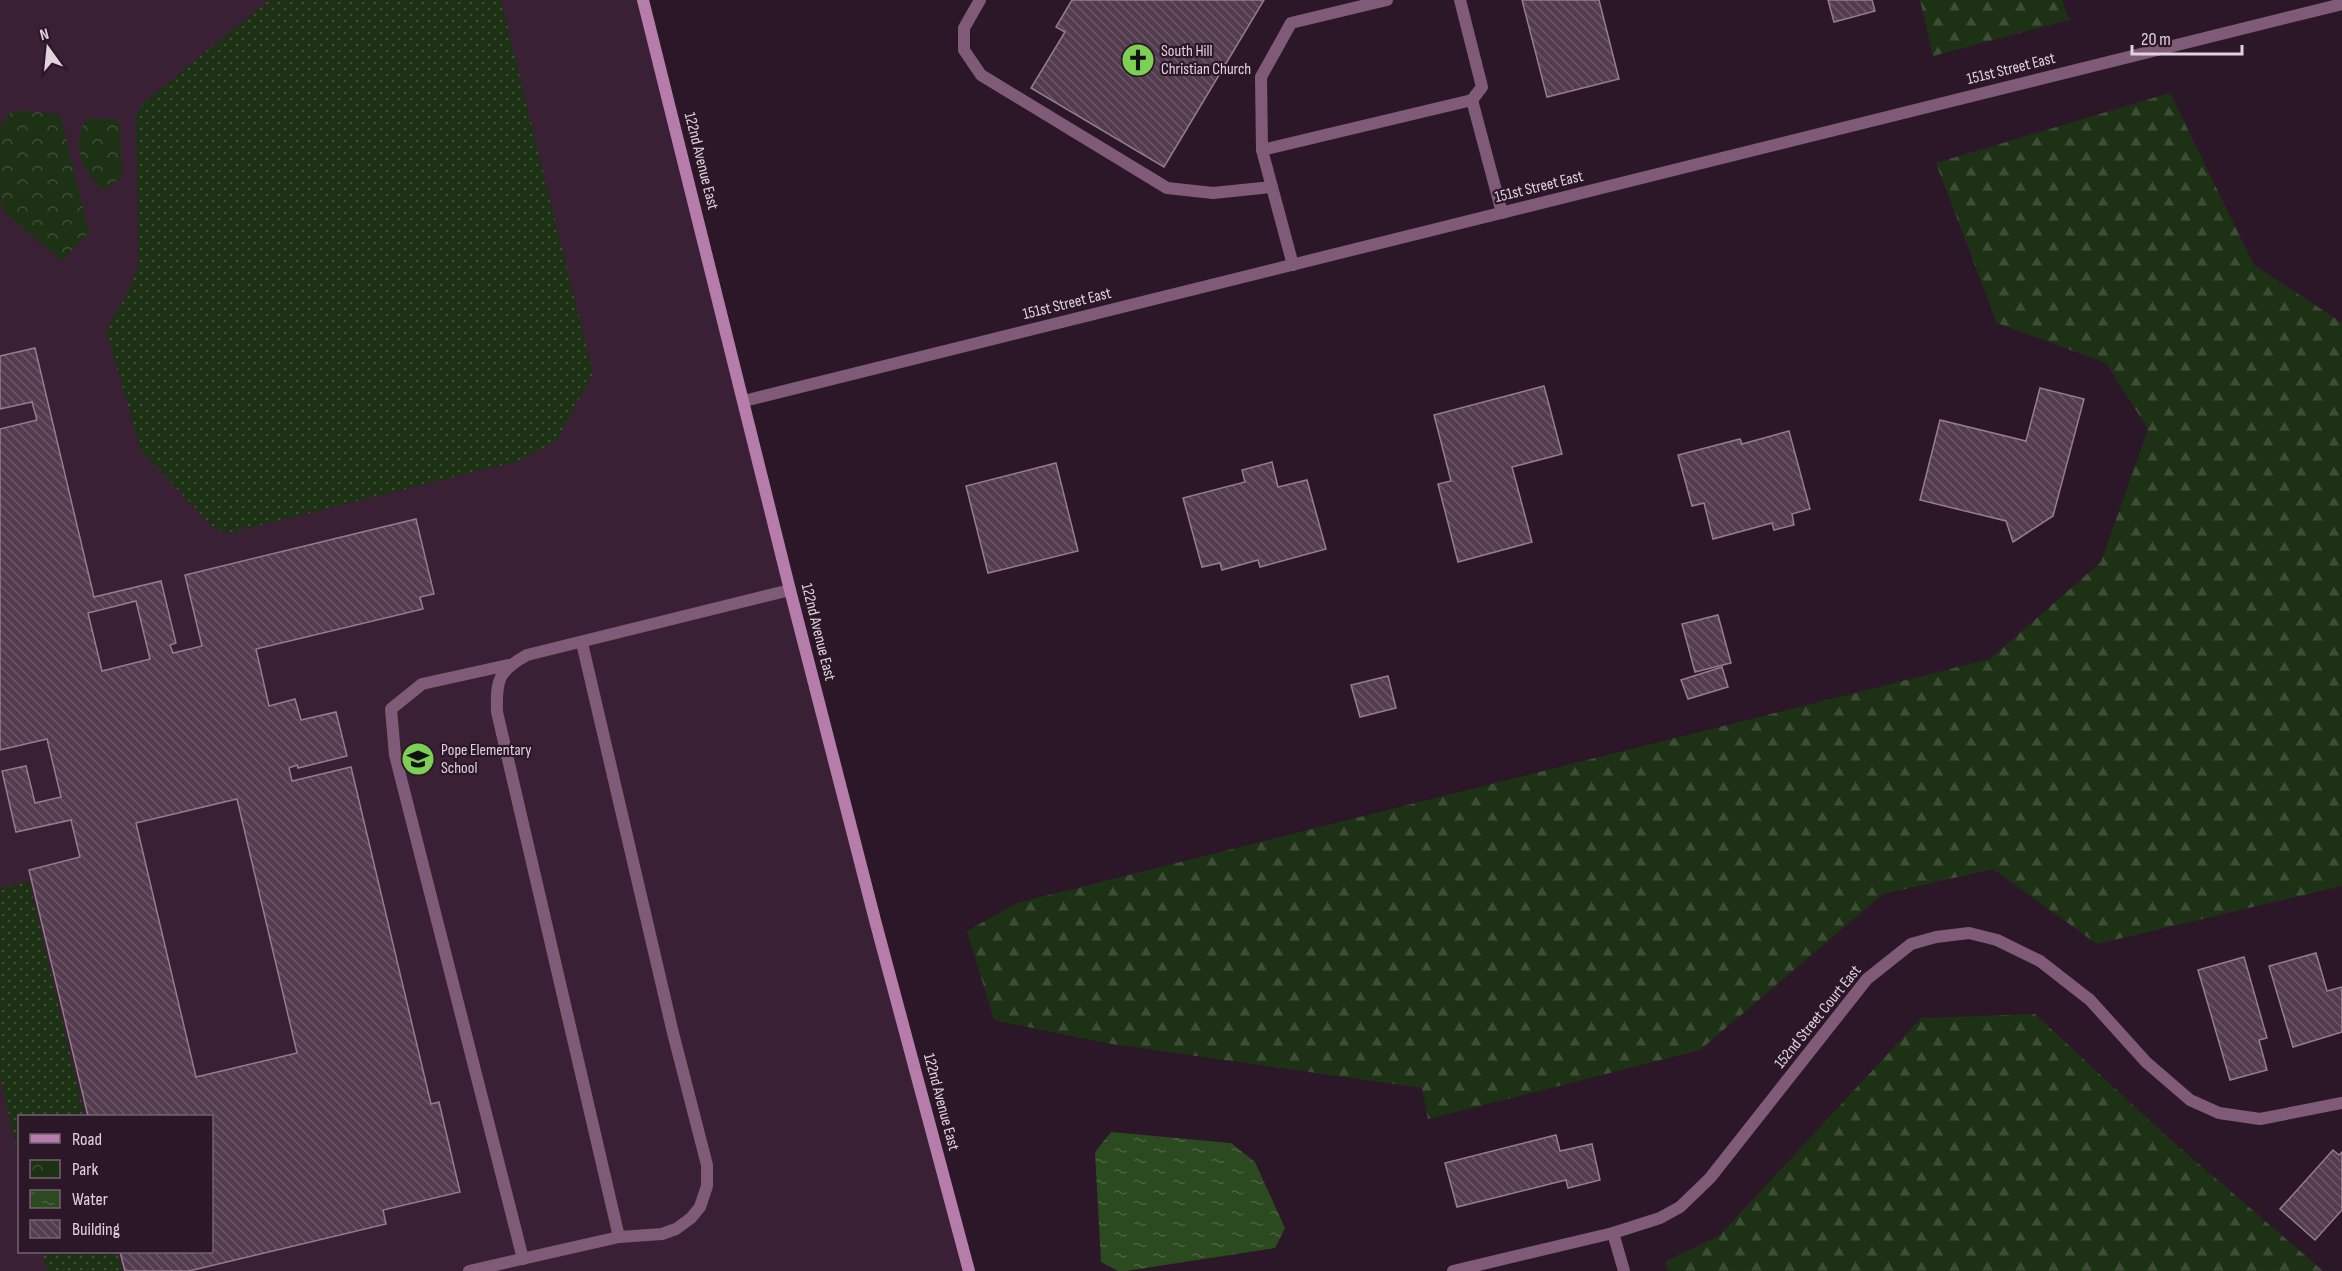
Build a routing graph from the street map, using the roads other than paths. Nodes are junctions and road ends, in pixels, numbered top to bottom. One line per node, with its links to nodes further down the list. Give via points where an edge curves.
1 (643, 0): 11 (main road, 122nd Avenue East)
2 (980, 0): 8 (street, via 964,28 964,50 981,75 1167,188 1213,193)
3 (1387, 0): 7 (street, via 1291,23 1261,77)
4 (1460, 0): 6 (street, via 1482,87)
5 (2342, 4): 9 (street, 151st Street East)
6 (1472, 100): 7 (street); 9 (street)
7 (1262, 150): 8 (street)
8 (1272, 188): 10 (street)
9 (1502, 213): 10 (street, 151st Street East)
10 (1293, 264): 11 (street, 151st Street East)
11 (744, 401): 12 (main road, 122nd Avenue East)
12 (790, 590): 13 (street); 20 (main road, 122nd Avenue East)
13 (582, 643): 14 (street, via 527,655); 17 (street, via 707,1165 707,1186 700,1207 691,1218 662,1234)
14 (508, 665): 17 (street, via 496,686 497,712); 18 (street, via 422,684 391,709 395,755)
15 (2342, 1103): 16 (street, 152nd Street Court East, via 2260,1119 2219,1113 2190,1101 2146,1062 2090,1000 2040,961 1997,940 1969,933 1936,936 1911,944 1867,980 1710,1178 1680,1207 1660,1218)
16 (1613, 1233): 21 (street, 152nd Street Court East); 22 (street)
17 (619, 1237): 18 (street)
18 (523, 1259): 19 (street)
19 (469, 1271)
20 (969, 1271)
21 (1453, 1271)
22 (1624, 1271)

